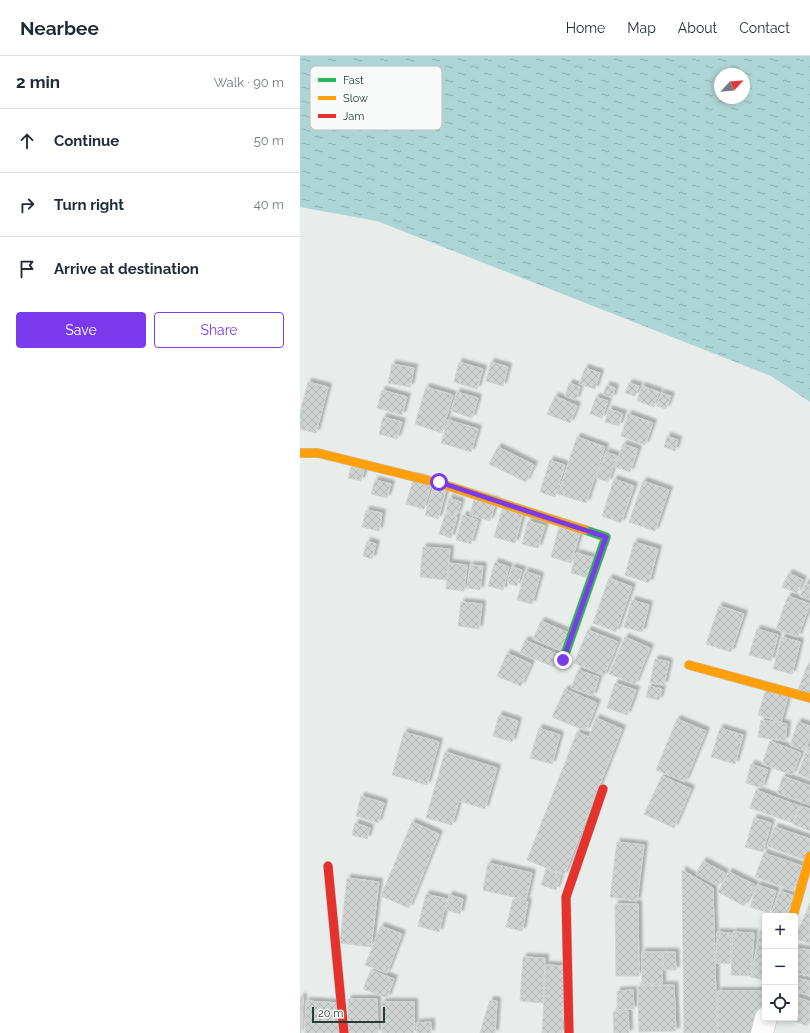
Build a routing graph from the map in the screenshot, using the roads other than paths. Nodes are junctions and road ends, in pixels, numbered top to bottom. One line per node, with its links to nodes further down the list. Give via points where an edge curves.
1 (300, 453): 2 (street, via 318,453 439,482 606,537)
2 (563, 660)
3 (689, 665): 4 (street)
4 (810, 698)
5 (603, 789): 11 (street, via 566,898)
6 (810, 856): 8 (street)
7 (328, 866): 10 (street)
8 (794, 913)
9 (765, 1021): 12 (street)
10 (344, 1033)
11 (569, 1033)
12 (762, 1033)

